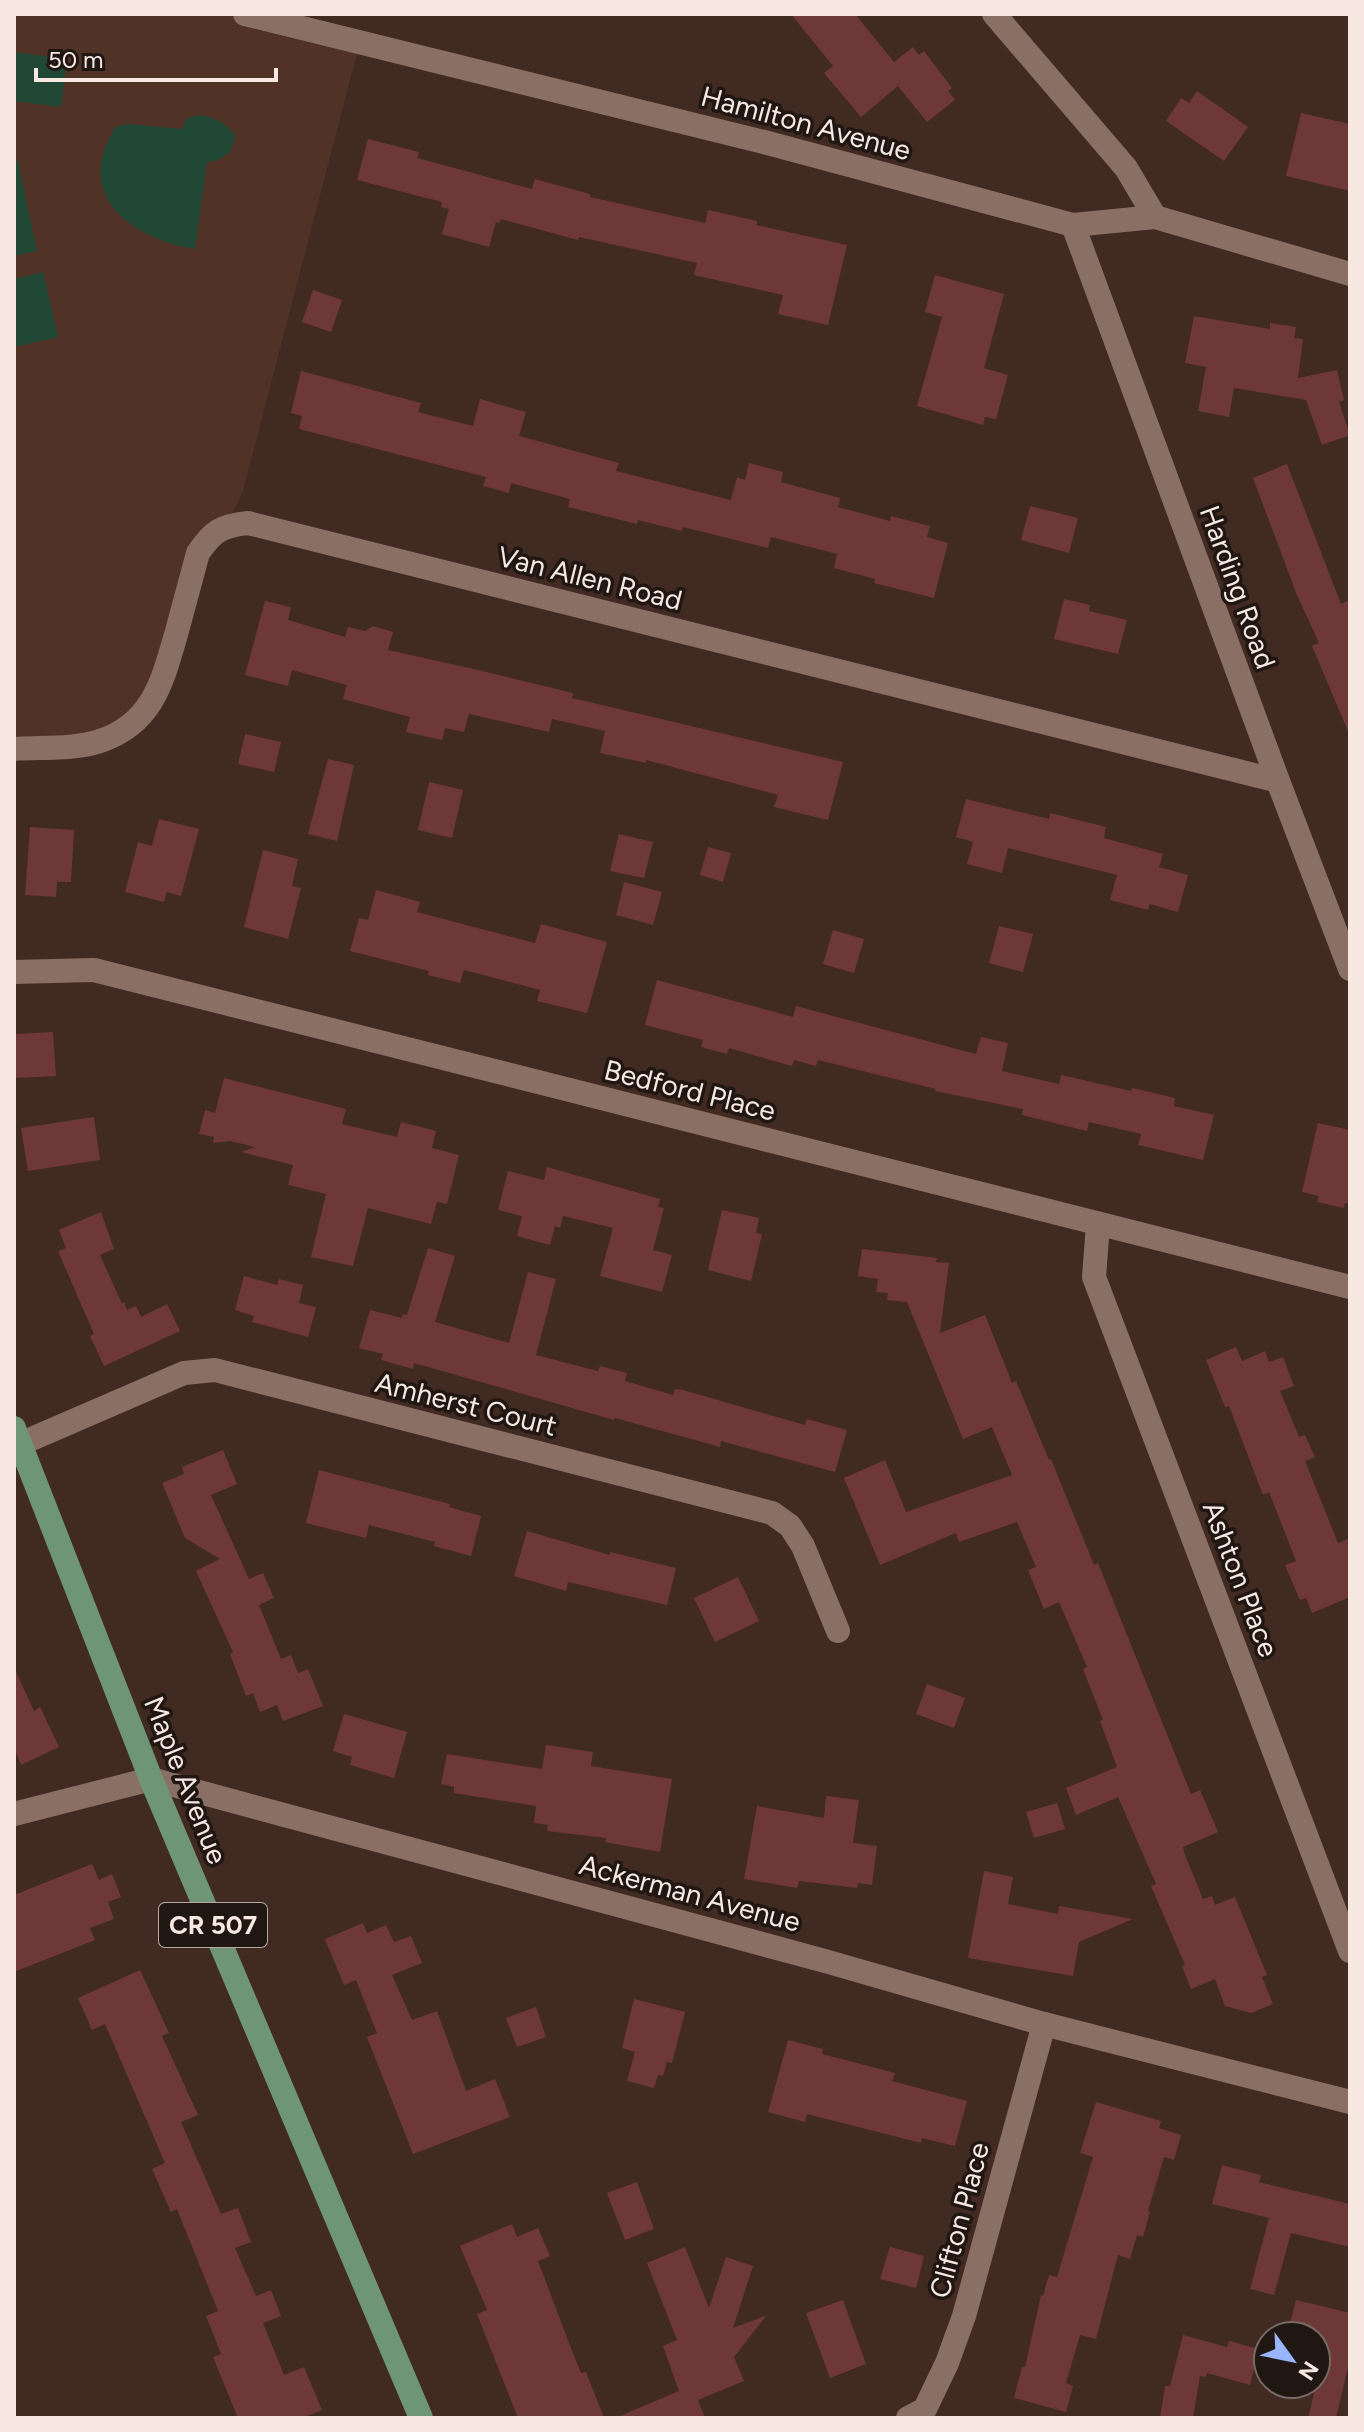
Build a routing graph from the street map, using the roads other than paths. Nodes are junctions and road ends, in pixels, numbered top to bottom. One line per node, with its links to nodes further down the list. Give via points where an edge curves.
1 (245, 14): 4 (street, Hamilton Avenue, via 748,138)
2 (994, 14): 3 (street, via 1126,168)
3 (1155, 217): 4 (street, Hamilton Avenue); 5 (street, Hamilton Avenue)
4 (1073, 225): 7 (street, Harding Road)
5 (1350, 274)
6 (14, 749): 7 (street, Van Allen Road, via 101,741 127,728 147,709 162,684 198,553 227,526 248,523)
7 (1278, 781): 8 (street, Harding Road)
8 (1350, 969)
9 (14, 972): 10 (street, Bedford Place, via 94,970)
10 (1098, 1225): 11 (street, Bedford Place); 16 (street, Ashton Place, via 1094,1277)
11 (1350, 1287)
12 (17, 1436): 13 (street, Amherst Court, via 184,1373 215,1370 772,1513 790,1526 803,1546); 14 (main road, Maple Avenue / CR 507)
13 (838, 1631)
14 (151, 1779): 15 (street, Ackerman Avenue); 17 (street, Ackerman Avenue); 19 (main road, Maple Avenue / CR 507)
15 (14, 1814)
16 (1350, 1951)
17 (1044, 2024): 18 (street, Ackerman Avenue); 20 (street, Clifton Place, via 964,2316 925,2409)
18 (1350, 2102)
19 (421, 2418)
20 (908, 2418)

